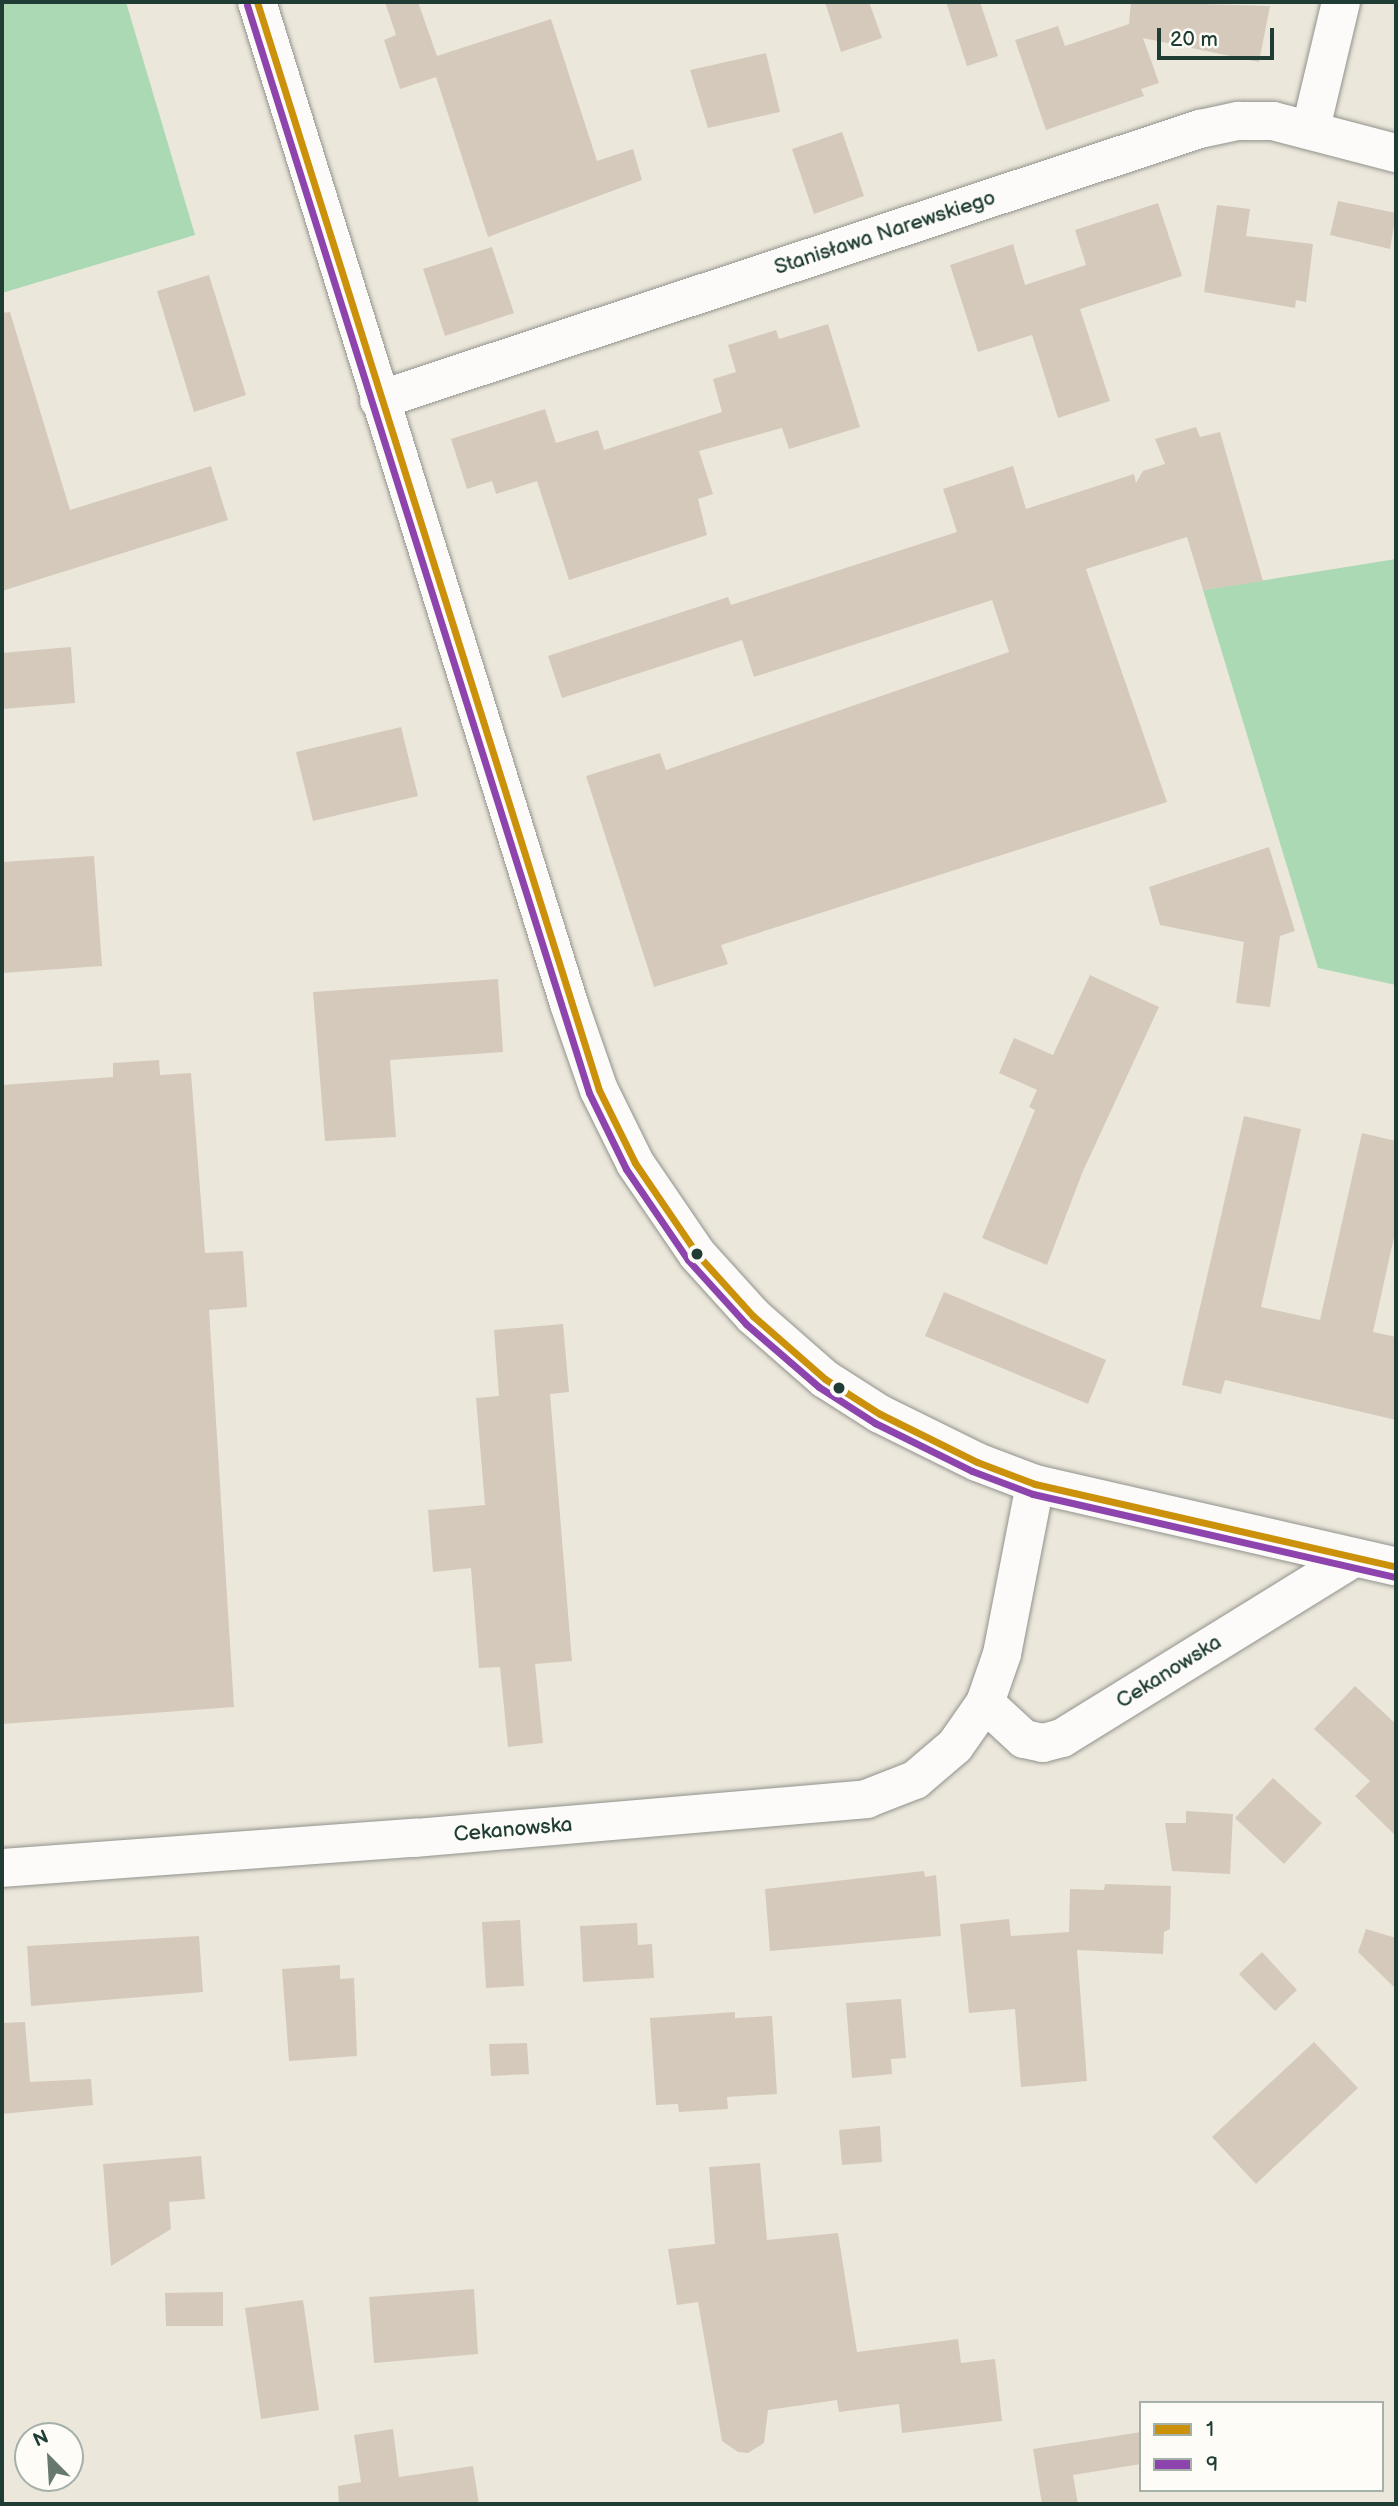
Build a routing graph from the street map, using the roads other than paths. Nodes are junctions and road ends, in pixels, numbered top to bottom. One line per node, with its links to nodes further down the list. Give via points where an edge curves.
1 (257, 2): 5 (street)
2 (1340, 2): 3 (street)
3 (1311, 128): 4 (street, Stanisława Narewskiego); 5 (street, Stanisława Narewskiego, via 1239,121 1200,129)
4 (1396, 153)
5 (379, 400): 6 (street, via 569,1004 599,1090 635,1163 697,1254 753,1316 825,1379 880,1414 977,1462)
6 (1035, 1484): 7 (street); 9 (street, Cekanowska, via 1002,1654)
7 (1354, 1558): 8 (street); 9 (street, Cekanowska, via 1062,1738 1044,1743 1024,1739)
8 (1396, 1567)
9 (985, 1703): 10 (street, Cekanowska, via 955,1746 915,1780 866,1799)
10 (2, 1868)

